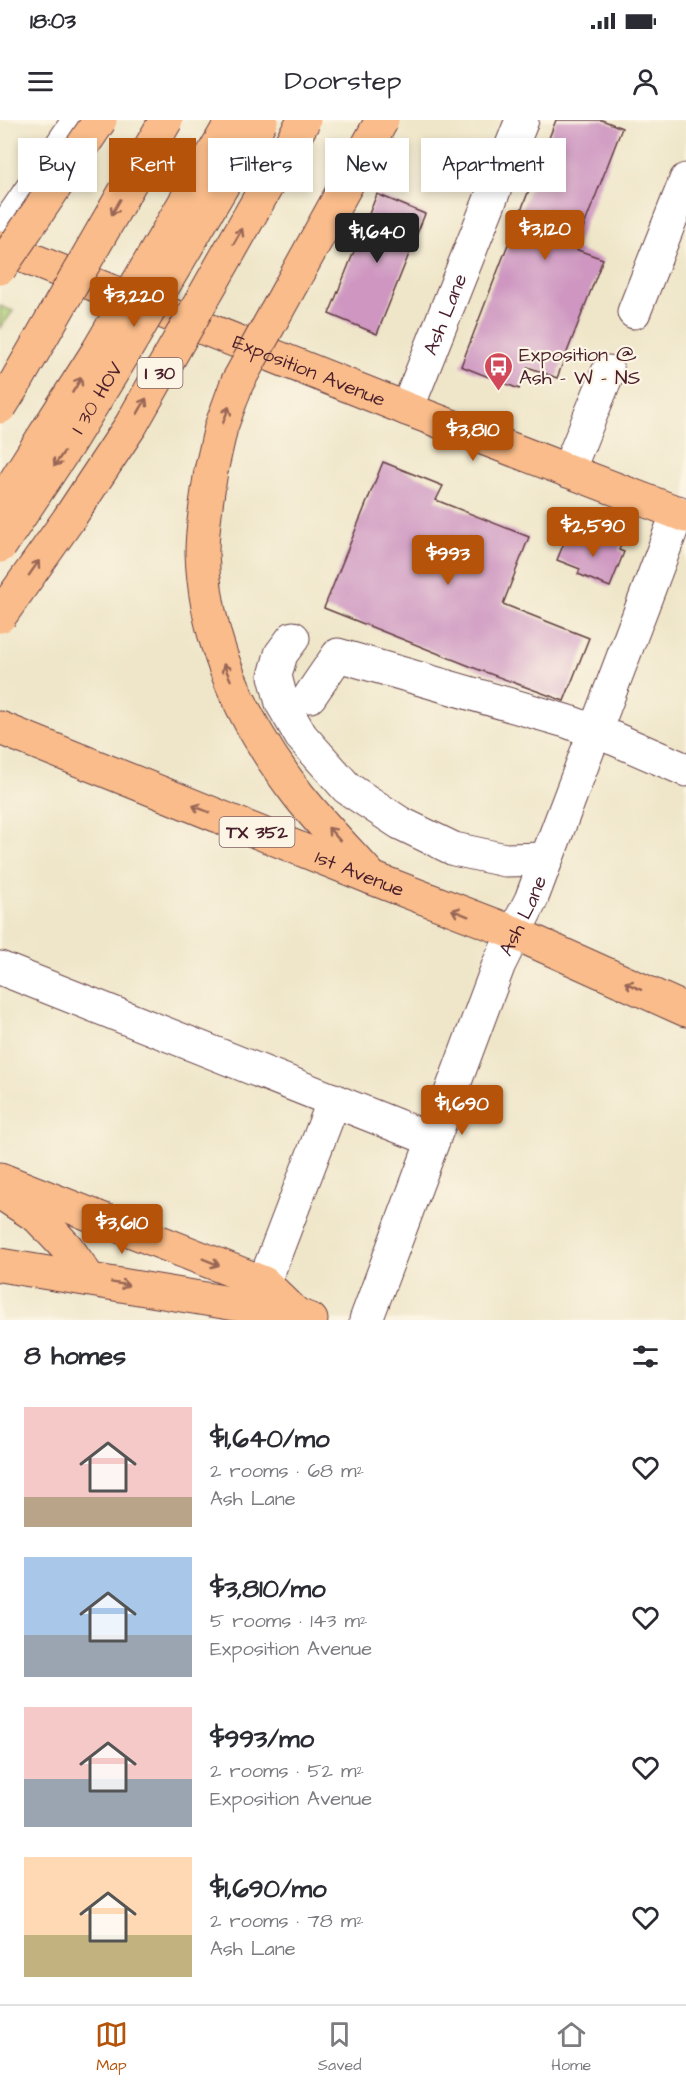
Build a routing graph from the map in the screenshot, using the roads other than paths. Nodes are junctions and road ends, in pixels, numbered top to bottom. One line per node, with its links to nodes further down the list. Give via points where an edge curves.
1 (79, 120): 10 (street)
2 (100, 120): 12 (main road, bridge)
3 (166, 120): 15 (main road, one-way to 15, bridge)
4 (232, 120): 18 (main road, I 30 HOV, one-way to 4, bridge, via 110,331)
5 (261, 120): 20 (main road, I 30 HOV, one-way to 20, bridge, via 96,399)
6 (304, 120): 21 (main road, I 30, one-way to 6, bridge, via 131,425)
7 (382, 120): 28 (main road, one-way to 7, bridge, via 299,796 255,730 219,654 207,605 202,552 211,471 237,383)
8 (522, 120): 16 (street, Ash Lane)
9 (686, 180): 13 (street)
10 (0, 236)
11 (0, 247): 16 (main road, Exposition Avenue)
12 (0, 268)
13 (634, 312)
14 (608, 372): 17 (street)
15 (0, 407)
16 (407, 409): 17 (main road, Exposition Avenue)
17 (568, 471): 19 (main road, Exposition Avenue)
18 (0, 505)
19 (682, 514): 25 (street, Ash Lane)
20 (0, 546)
21 (0, 616)
22 (293, 638): 27 (street, via 281,654 276,676 282,703 301,736 347,788 400,823 454,849 505,860)
23 (310, 696): 25 (street, via 338,655)
24 (0, 728): 28 (main road, 1st Avenue / TX 352, one-way to 24)
25 (594, 731): 26 (street); 27 (street, Ash Lane)
26 (686, 770)
27 (546, 859): 29 (street, Ash Lane)
28 (372, 878): 29 (main road, 1st Avenue / TX 352, one-way to 28)
29 (515, 933): 31 (main road, 1st Avenue / TX 352, one-way to 29); 33 (street, Ash Lane, via 499,964)
30 (0, 968): 32 (street)
31 (686, 1010)
32 (334, 1100): 33 (street); 38 (street)
33 (433, 1140): 40 (street, Ash Lane)
34 (0, 1179): 38 (main road, one-way to 38)
35 (0, 1192): 37 (main road, via 38,1217)
36 (0, 1265): 37 (main road)
37 (89, 1279): 39 (main road, one-way to 39)
38 (264, 1283): 39 (main road)
39 (303, 1317)
40 (366, 1320)

